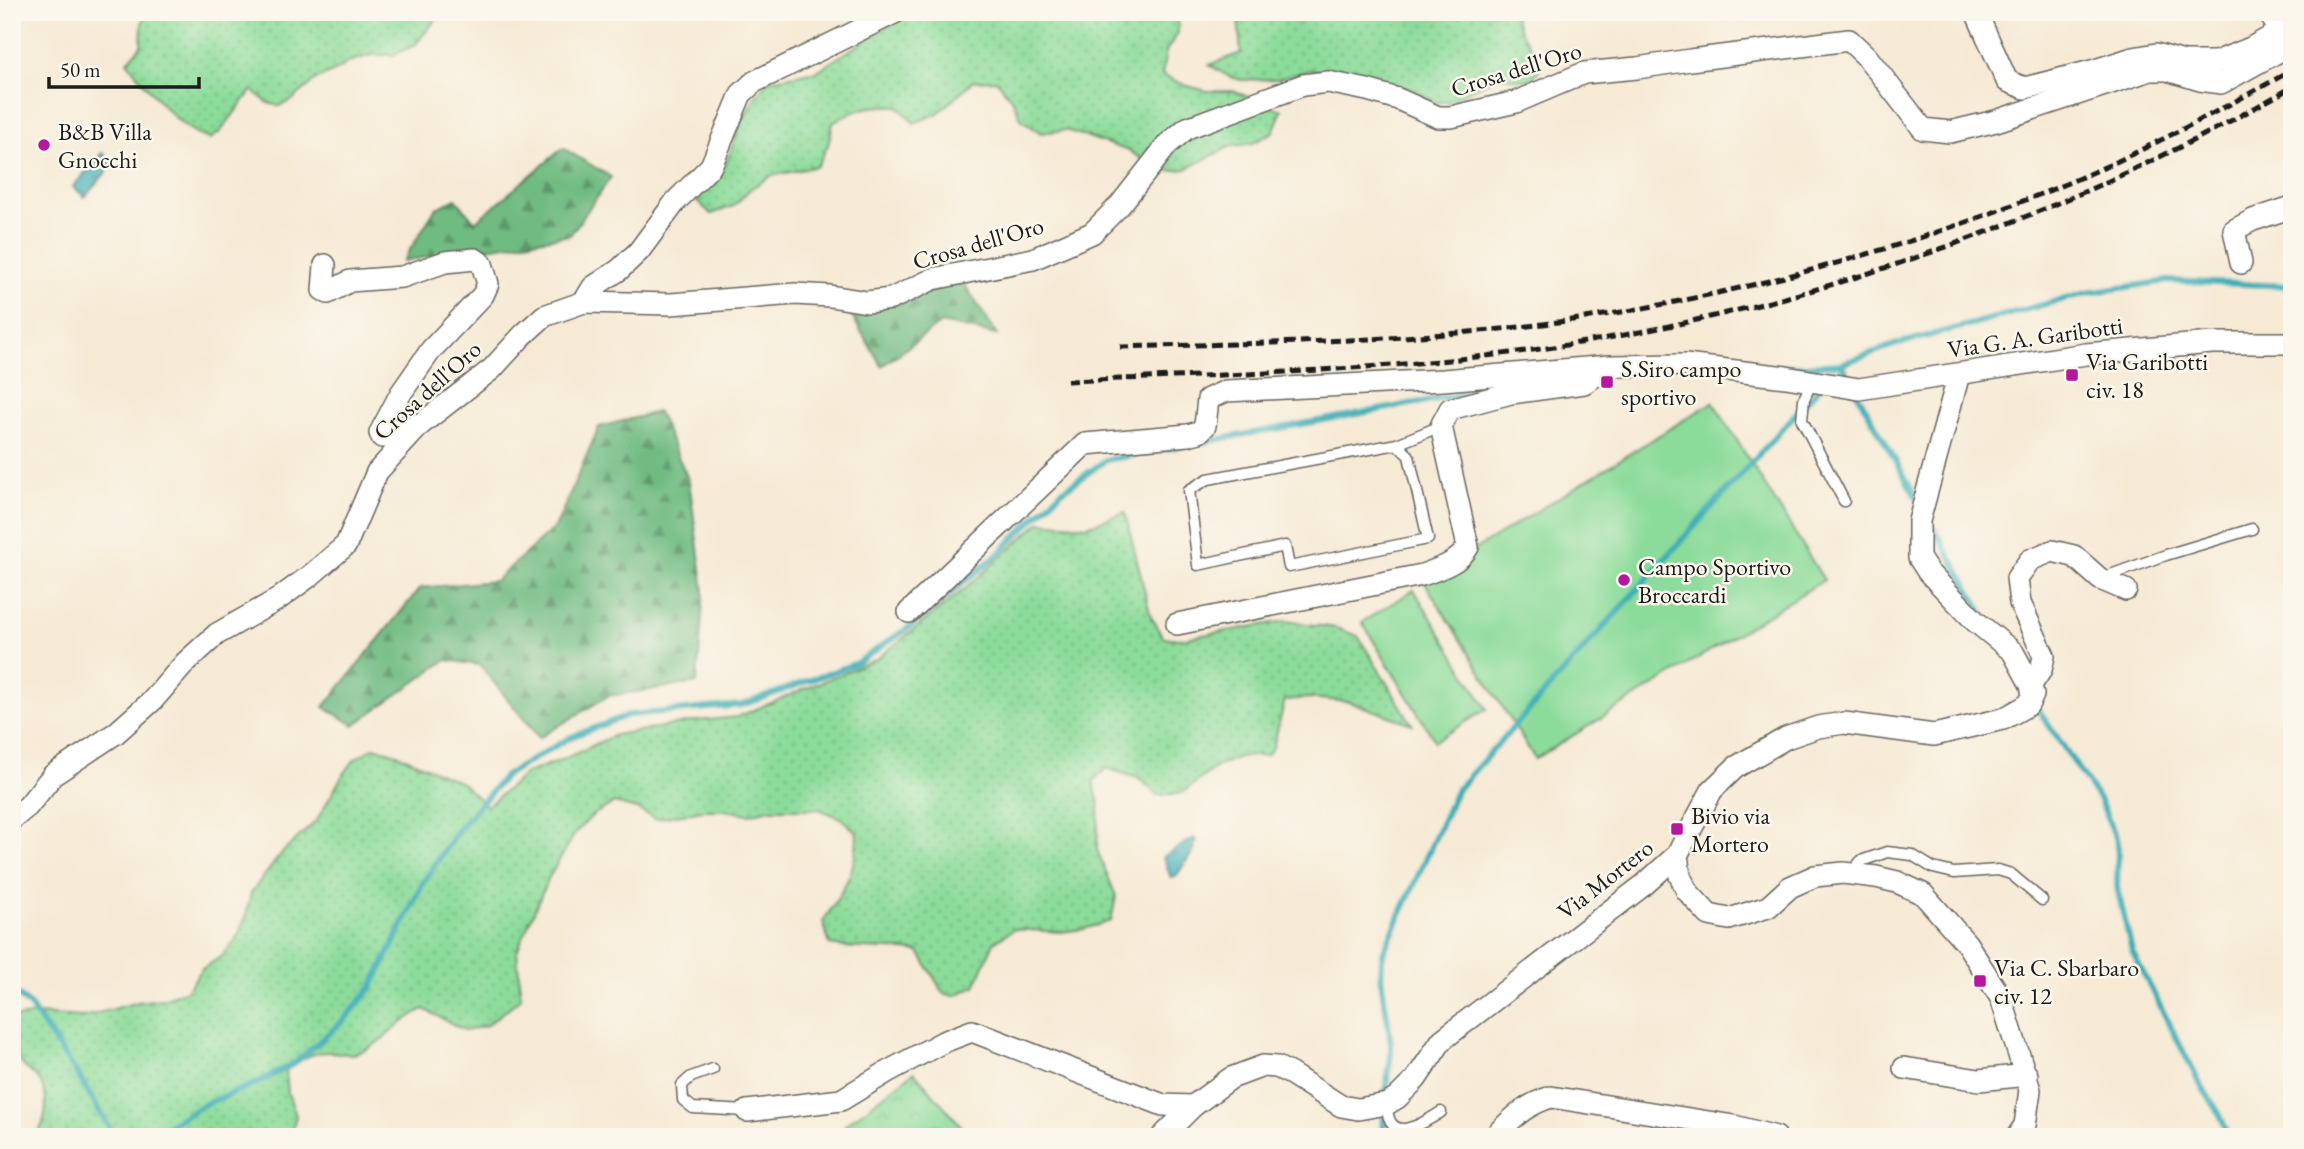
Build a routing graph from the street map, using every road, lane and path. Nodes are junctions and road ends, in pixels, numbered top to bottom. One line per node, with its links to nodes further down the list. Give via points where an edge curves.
1 (896, 12): 8 (street, via 754,82 741,94 711,166 676,201 639,251 593,287)
2 (1976, 12): 4 (street, via 2007,81 2025,88 2156,54 2184,62 2216,62)
3 (2268, 12): 4 (street)
4 (2288, 33): 8 (street, Crosa dell'Oro, via 2221,83 2150,70 1950,132 1923,128 1849,40 1584,73 1516,102 1451,117 1438,117 1367,90 1328,82 1303,85 1187,128 1091,233 1033,259 933,279 891,299 867,302 795,294 671,304)
5 (2292, 207): 6 (street, via 2234,230)
6 (2241, 263)
7 (325, 265): 13 (street, via 323,290 328,293 350,281 402,277 445,262 475,259 482,264 488,284 484,295 431,350 380,433 382,437)
8 (584, 302): 13 (street, Crosa dell'Oro, via 544,316 492,369)
9 (2292, 343): 11 (street, Via G. A. Garibotti, via 2212,343 2098,353)
10 (1609, 366): 12 (street, Via G. A. Garibotti, via 1685,365); 14 (street, via 1584,383 1511,393 1450,409); 20 (street, Via G. A. Garibotti, via 1226,391 1208,399 1205,426 1199,432 1085,444)
11 (1959, 374): 12 (street, Via G. A. Garibotti, via 1858,389); 22 (street, via 1919,520 1919,558 1975,621 2013,652)
12 (1812, 381): 16 (lane, via 1802,420)
13 (421, 424): 23 (street, Crosa dell'Oro, via 377,472 346,545 277,600 217,634 152,701 116,733 53,775)
14 (1441, 426): 15 (lane); 21 (street, via 1468,547 1464,555 1422,575)
15 (1397, 444): 15 (lane, via 1208,479 1189,490 1198,565 1285,546 1289,567 1428,539 1409,456)
16 (1844, 501)
17 (2252, 529): 18 (lane)
18 (2100, 579): 19 (street); 22 (street, via 2074,556 2052,551 2030,560 2017,578 2020,603 2044,656)
19 (2126, 590)
20 (909, 612)
21 (1177, 624)
22 (2031, 685): 24 (street, Via Mortero, via 2028,705 2003,719 1934,735 1844,723 1786,738 1736,767 1712,790)
23 (12, 819)
24 (1677, 855): 25 (street, via 1687,891 1709,915 1729,919 1769,908 1790,887 1815,876); 30 (street, Via Mortero, via 1442,1040 1416,1079)
25 (1850, 874): 26 (lane, via 1861,861 1887,852 1912,855 1933,868 1954,873 1998,870 2011,874); 29 (street, via 1897,883 1923,894 1936,906 1993,984)
26 (2042, 900)
27 (1904, 1068): 29 (street, via 1979,1080)
28 (713, 1069): 32 (lane, via 682,1085 683,1100 693,1108)
29 (2026, 1075): 37 (street, via 2030,1090 2025,1125)
30 (1387, 1104): 31 (street, via 1358,1109 1341,1106 1291,1074 1263,1066 1231,1078); 33 (lane, via 1390,1122 1398,1128 1420,1126)
31 (1193, 1106): 32 (street, via 1163,1105 972,1031 943,1042 841,1100); 35 (street)
32 (747, 1111)
33 (1441, 1112)
34 (1498, 1133): 36 (street, via 1534,1102 1551,1097)
35 (1162, 1137)
36 (1776, 1137)
37 (2017, 1137)

